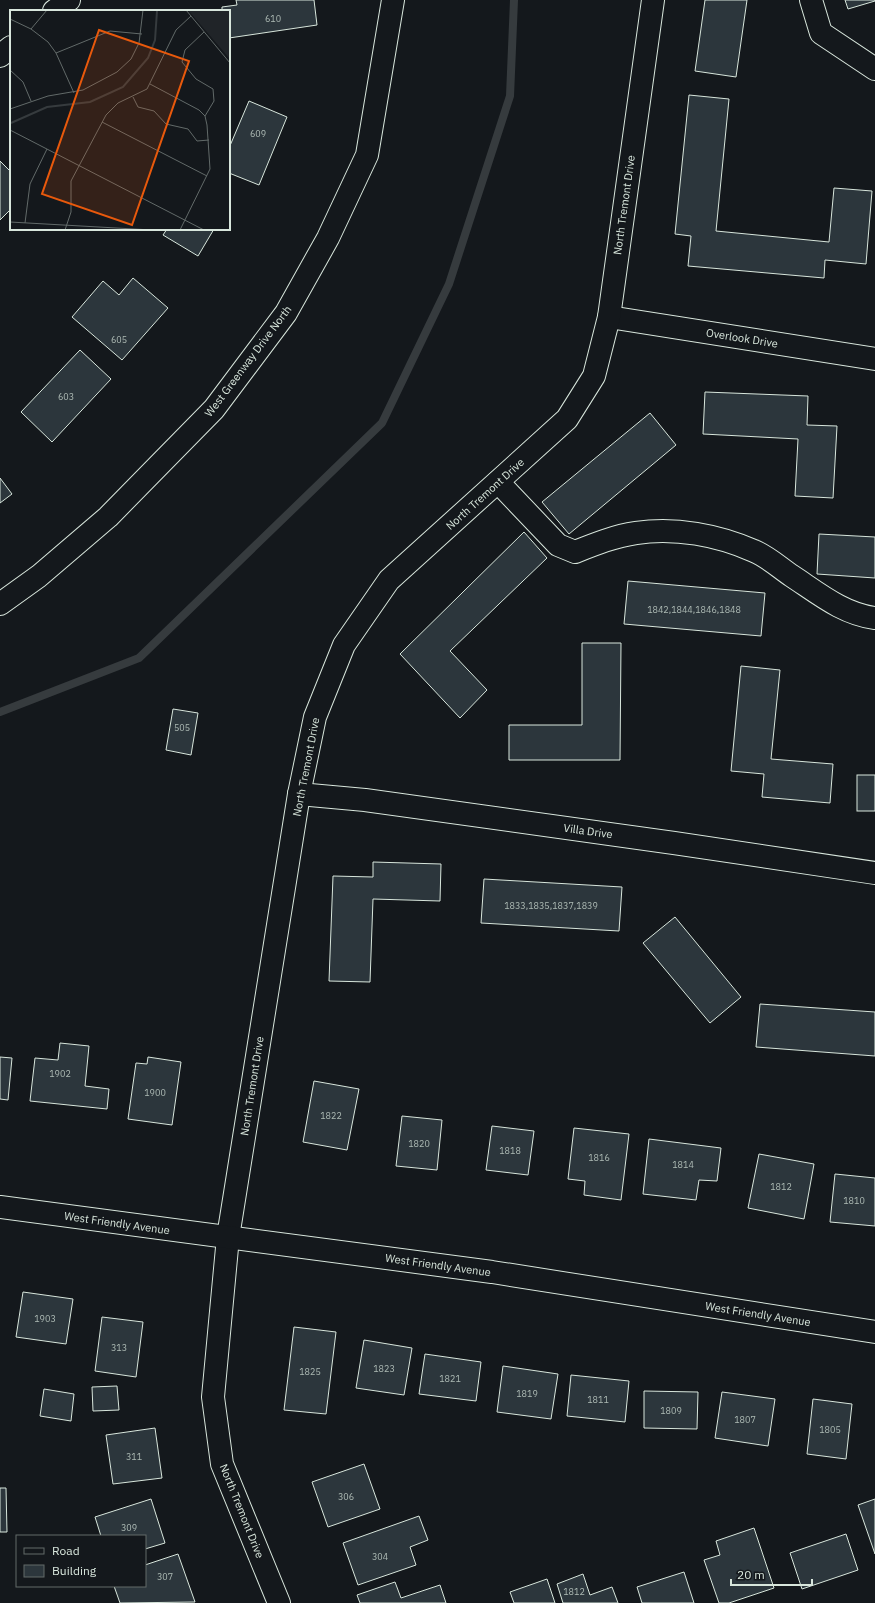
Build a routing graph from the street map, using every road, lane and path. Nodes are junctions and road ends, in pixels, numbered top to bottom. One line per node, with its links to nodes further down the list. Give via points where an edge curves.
1 (69, 0): 5 (street)
2 (393, 0): 12 (street, West Greenway Drive North, via 368,154 328,238 286,313 214,409 108,517 39,576)
3 (653, 0): 9 (street, North Tremont Drive)
4 (811, 0): 8 (street, via 821,33)
5 (55, 10)
6 (10, 48): 7 (street)
7 (0, 56)
8 (875, 69)
9 (609, 317): 10 (street, Overlook Drive); 11 (street, North Tremont Drive, via 594,376 567,419)
10 (875, 359)
11 (498, 482): 13 (street, via 558,545 575,552 636,533 682,531 756,551 834,604); 14 (street, North Tremont Drive, via 389,580 344,645 315,717)
12 (0, 604)
13 (875, 618)
14 (299, 794): 15 (street, Villa Drive, via 397,805); 17 (street, North Tremont Drive)
15 (875, 873)
16 (0, 1207): 17 (street, West Friendly Avenue)
17 (228, 1238): 18 (street, West Friendly Avenue, via 492,1272); 19 (street, North Tremont Drive, via 213,1397 222,1464)
18 (875, 1332)
19 (278, 1603)

